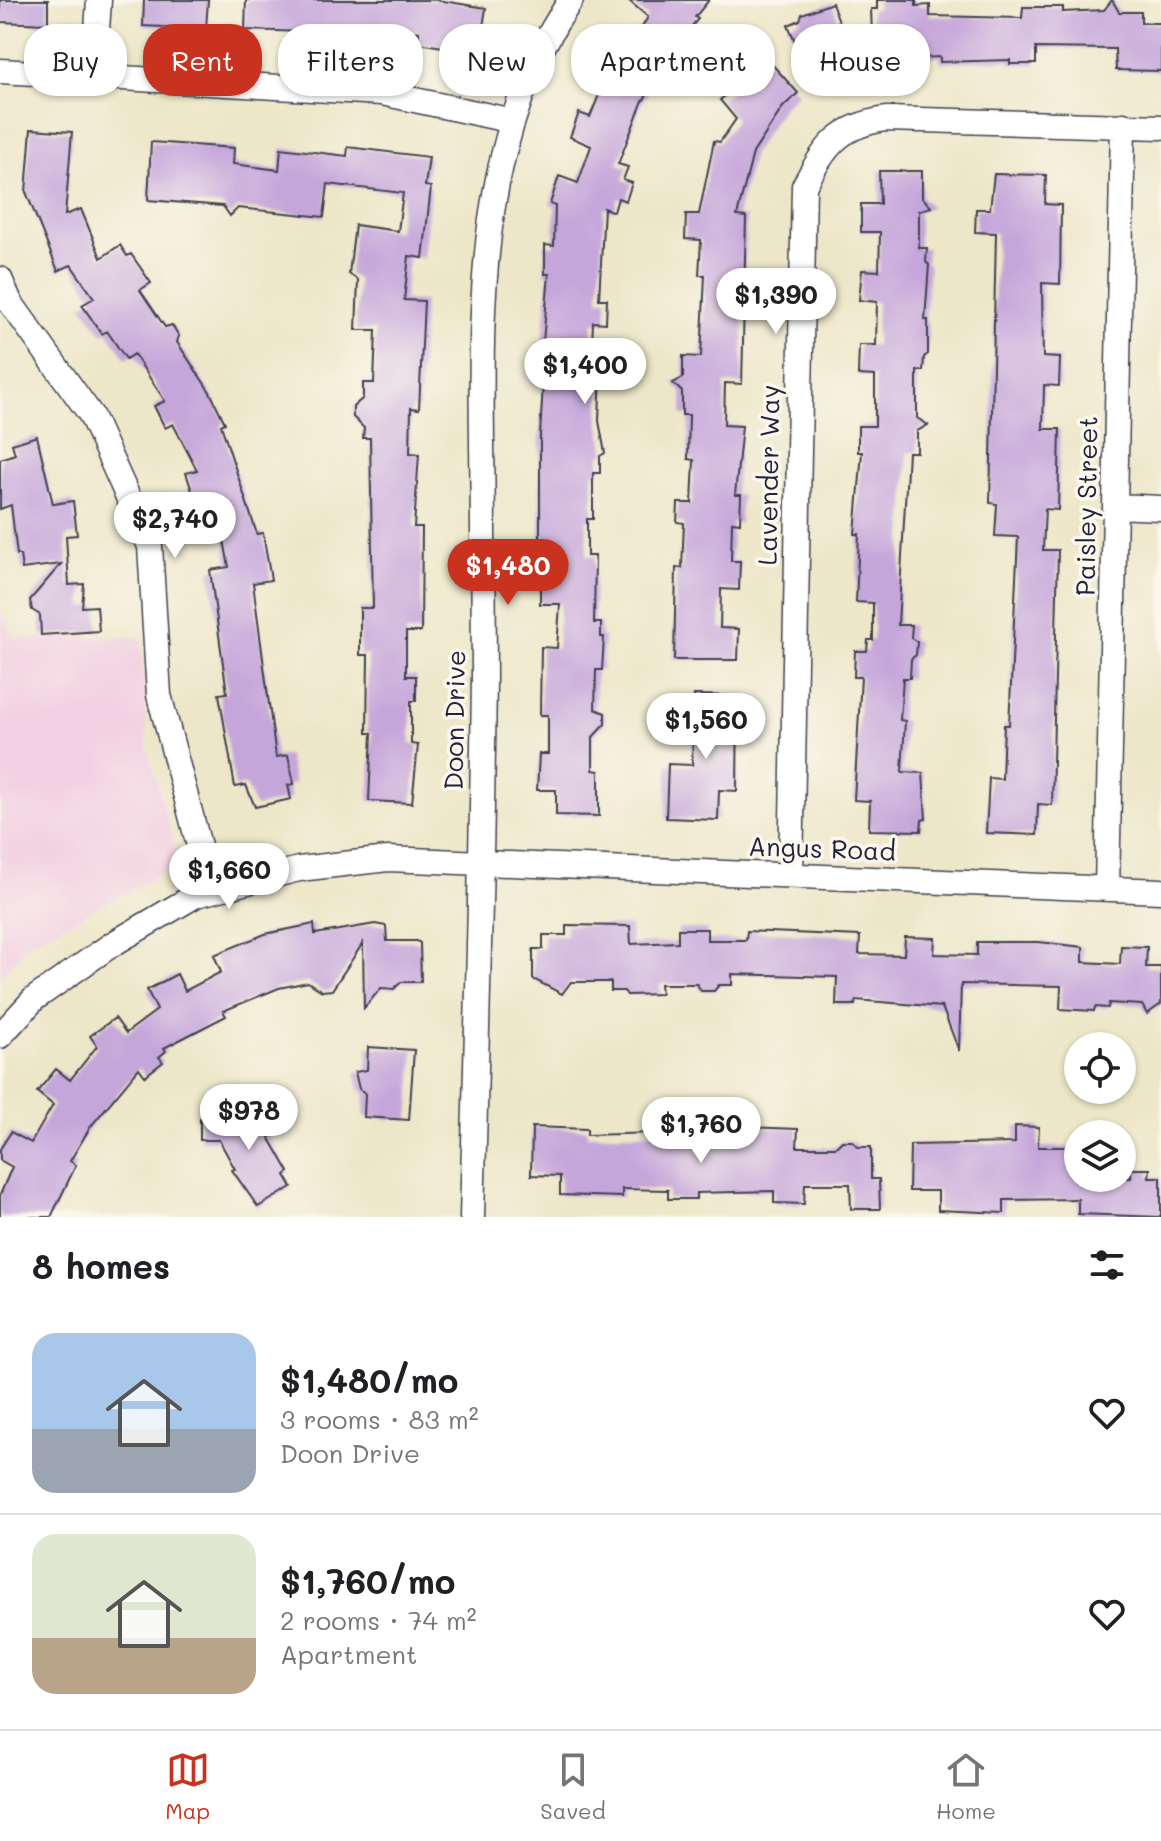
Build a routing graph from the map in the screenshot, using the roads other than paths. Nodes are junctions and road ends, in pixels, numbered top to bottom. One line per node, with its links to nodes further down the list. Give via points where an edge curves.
1 (99, 0): 3 (street)
2 (571, 0): 7 (street, Doon Drive, via 527,77)
3 (97, 24)
4 (0, 71): 5 (street)
5 (24, 72)
6 (127, 78): 7 (street, via 382,93)
7 (513, 121): 13 (street, Doon Drive, via 488,228 481,327)
8 (1123, 125): 9 (street, Lavender Way); 11 (street, Paisley Street); 14 (street, Lavender Way, via 886,119 856,123 823,152 804,186)
9 (1161, 127)
10 (0, 279): 16 (street, via 10,302 91,415 150,546 159,695)
11 (1115, 506): 12 (street); 15 (street, Paisley Street)
12 (1161, 508)
13 (481, 863): 14 (street, Angus Road); 16 (street, Angus Road, via 388,859 299,869); 19 (street, Doon Drive)
14 (791, 875): 15 (street, Angus Road)
15 (1107, 889): 17 (street, Angus Road)
16 (211, 891): 18 (street, Angus Road, via 111,945 34,999)
17 (1161, 891)
18 (0, 1036)
19 (472, 1217)

